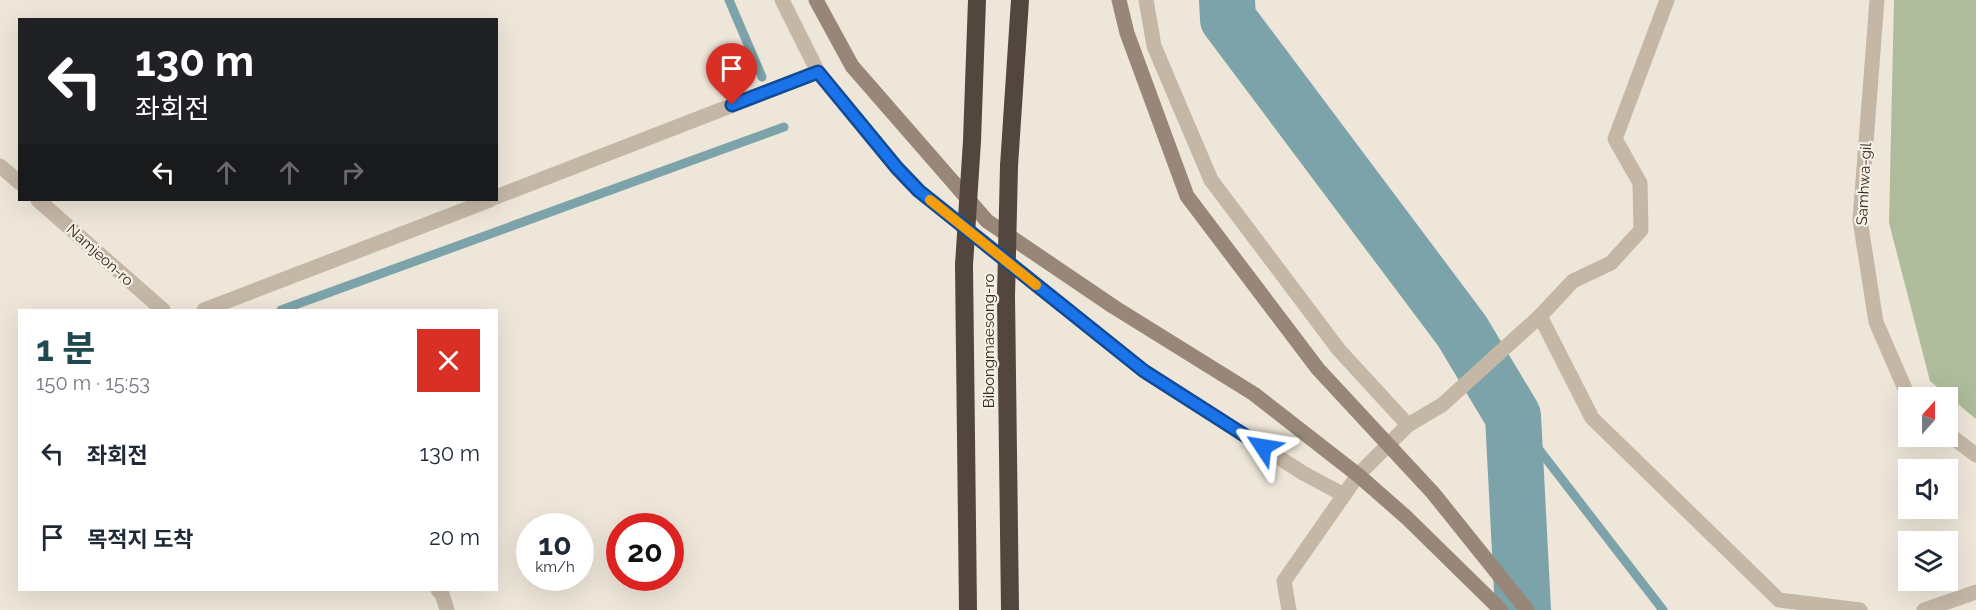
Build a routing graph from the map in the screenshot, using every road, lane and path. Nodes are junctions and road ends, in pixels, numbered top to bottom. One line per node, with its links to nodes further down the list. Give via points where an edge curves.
1 (782, 0): 9 (street)
2 (816, 0): 23 (street, via 852,66 987,221 1114,307 1254,394)
3 (977, 0): 28 (highway, Bibongmaesong-ro, bridge, via 964,265)
4 (1020, 0): 29 (highway, Bibongmaesong-ro, bridge, via 1008,166)
5 (1119, 0): 21 (street, via 1127,33 1187,196 1318,369)
6 (1146, 0): 19 (street, via 1154,46 1210,180 1340,350)
7 (1667, 0): 17 (street, via 1615,140 1640,183 1641,230 1611,263 1573,281)
8 (1877, 0): 18 (street, Samhwa-gil, via 1860,220 1876,322)
9 (818, 72): 12 (street); 24 (street, via 919,191 1144,371)
10 (0, 166): 11 (street)
11 (18, 181)
12 (498, 196)
13 (39, 201): 15 (street, Namjeon-ro)
14 (487, 201): 16 (street)
15 (162, 309)
16 (207, 309)
17 (1540, 316): 19 (street, via 1442,405); 33 (street, via 1592,418 1779,600)
18 (1904, 387)
19 (1408, 425): 21 (street)
20 (1958, 441): 22 (street)
21 (1389, 446): 23 (street); 32 (street)
22 (1976, 455)
23 (1358, 475): 24 (street); 31 (street)
24 (1344, 495): 30 (street, via 1284,581)
25 (439, 591): 27 (street)
26 (1976, 592): 34 (street)
27 (447, 610)
28 (968, 610)
29 (1010, 610)
30 (1289, 610)
31 (1501, 610)
32 (1527, 610)
33 (1860, 610)
34 (1924, 610)

